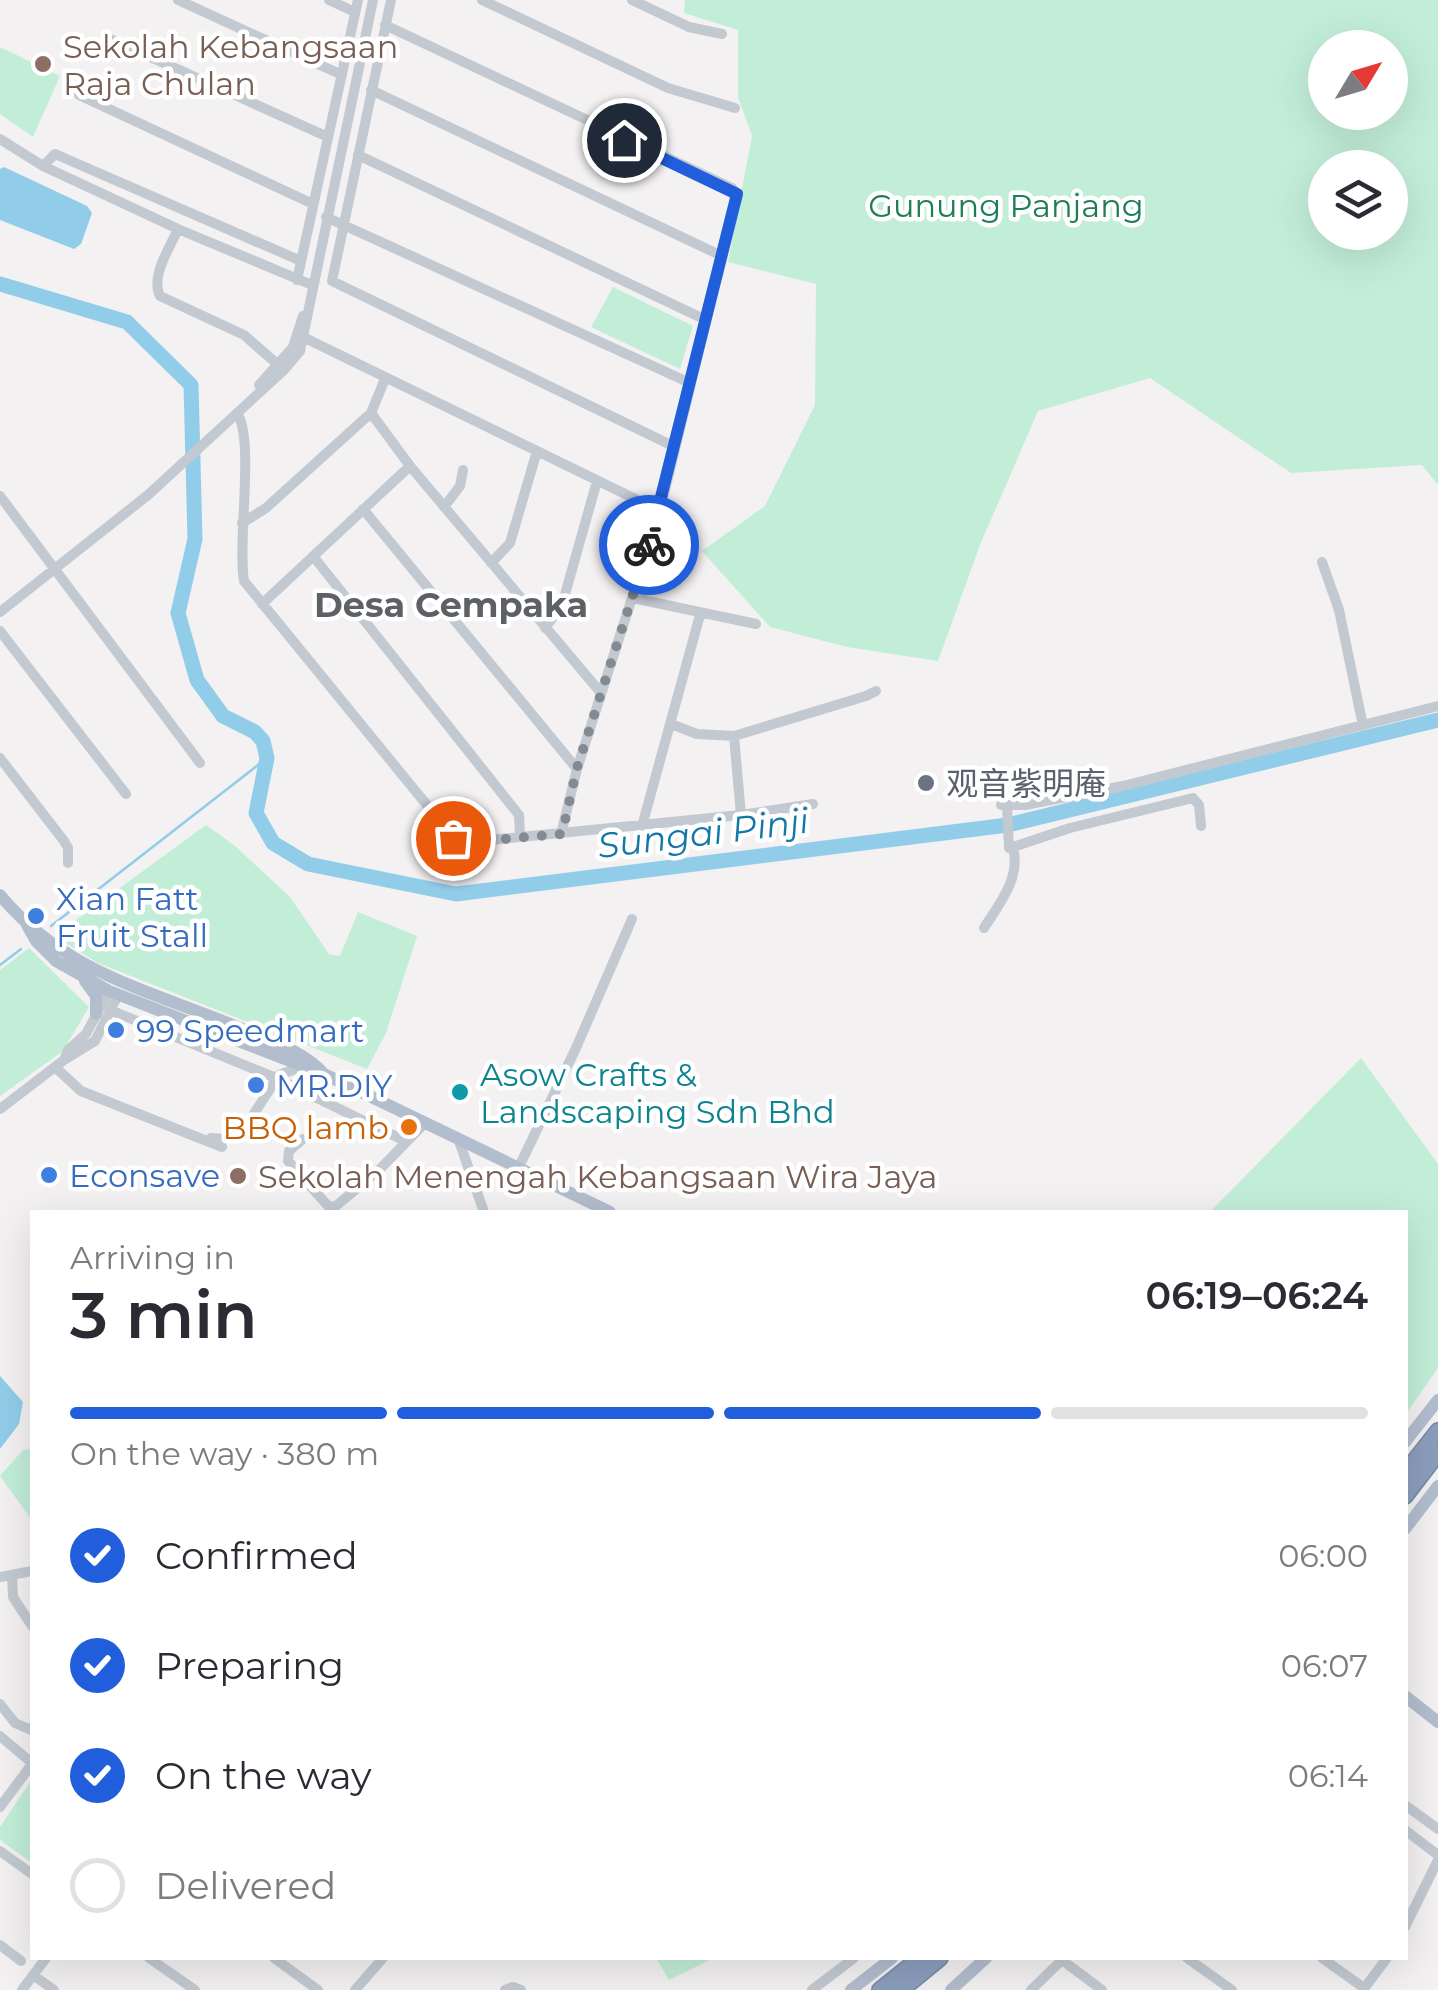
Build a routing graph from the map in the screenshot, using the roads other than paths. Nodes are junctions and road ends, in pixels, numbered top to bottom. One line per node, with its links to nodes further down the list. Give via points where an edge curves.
1 (178, 0): 11 (street)
2 (328, 0): 7 (street)
3 (373, 0): 20 (street)
4 (391, 0): 8 (street)
5 (482, 0): 14 (street, via 668,88)
6 (632, 0): 9 (street, via 689,27)
7 (356, 6): 11 (street)
8 (385, 25): 12 (street); 23 (street, via 737,194)
9 (722, 34)
10 (106, 38): 15 (street)
11 (342, 74): 15 (street)
12 (371, 90): 17 (street); 23 (street)
13 (79, 95): 19 (street)
14 (735, 108)
15 (328, 137): 19 (street)
16 (0, 139): 18 (street)
17 (358, 155): 21 (street); 27 (street)
18 (43, 166): 22 (street); 24 (street, via 55,154)
19 (313, 204): 24 (street)
20 (326, 217): 21 (street); 26 (street)
21 (344, 224): 32 (street); 35 (street, via 334,283)
22 (178, 229): 25 (street); 30 (street, via 155,284 160,296 244,335)
23 (722, 256): 27 (street)
24 (301, 261): 25 (street)
25 (297, 280): 26 (street)
26 (311, 290): 28 (street); 29 (street)
27 (706, 320): 32 (street)
28 (300, 324): 29 (street); 30 (street)
29 (304, 338): 30 (street); 31 (street)
30 (282, 365): 34 (street)
31 (385, 379): 33 (street); 36 (street)
32 (690, 383): 35 (street)
33 (371, 412): 37 (street); 44 (street)
34 (237, 413): 44 (street, via 245,451); 48 (street)
35 (675, 447): 43 (street)
36 (537, 451): 39 (street); 47 (street, via 510,543)
37 (410, 466): 41 (street); 42 (street)
38 (463, 470): 41 (street)
39 (598, 480): 43 (street); 54 (street, via 562,604)
40 (0, 496): 48 (street)
41 (444, 507): 47 (street)
42 (363, 509): 45 (street); 64 (street)
43 (660, 511): 49 (street)
44 (242, 523): 50 (street, via 244,581)
45 (313, 556): 50 (street); 71 (street, via 519,815)
46 (1322, 562): 60 (street)
47 (491, 563): 54 (street)
48 (54, 570): 51 (street); 63 (street)
49 (633, 598): 52 (street); 57 (street)
50 (262, 604): 71 (street, via 453,838)
51 (0, 612)
52 (700, 615): 53 (street); 59 (street)
53 (756, 624)
54 (545, 628): 57 (street)
55 (0, 631): 65 (street)
56 (876, 690): 61 (street)
57 (601, 693): 64 (street)
58 (1438, 706): 60 (street)
59 (671, 724): 61 (street); 68 (street)
60 (1364, 726): 72 (street, via 1005,809)
61 (734, 736): 67 (street)
62 (0, 758): 73 (street, via 64,841)
63 (200, 763)
64 (577, 768): 70 (street)
65 (126, 794)
66 (813, 804): 67 (street)
67 (741, 816): 68 (street)
68 (642, 826): 70 (street)
69 (1201, 826): 72 (street, via 1193,798)
70 (562, 834): 71 (street)
71 (520, 836)
72 (1010, 842): 77 (street, via 1016,868)
73 (68, 863)
74 (0, 895): 76 (main road)
75 (632, 919): 95 (street)
76 (27, 925): 78 (main road); 79 (main road, via 44,951)
77 (984, 928)
78 (53, 946): 80 (main road); 81 (main road)
79 (76, 973): 80 (main road); 82 (main road)
80 (114, 991): 81 (main road); 82 (street); 83 (main road)
81 (157, 997): 86 (main road, via 313,1061)
82 (103, 1012): 84 (street); 87 (street)
83 (259, 1050): 85 (main road); 87 (street, via 276,1066)
84 (59, 1063): 88 (street); 90 (street, via 81,1091)
85 (302, 1068): 86 (main road); 87 (street)
86 (326, 1076): 89 (main road)
87 (277, 1077): 90 (street, via 244,1129); 92 (street)
88 (0, 1109)
89 (425, 1123): 92 (street); 93 (main road)
90 (205, 1138): 94 (street)
91 (303, 1140): 92 (street, via 289,1151 288,1162 326,1204 336,1206)
92 (406, 1141)
93 (459, 1141): 95 (main road); 96 (street)
94 (222, 1147)
95 (518, 1170): 97 (main road)
96 (483, 1210)
97 (606, 1210)
98 (1438, 1400): 100 (main road)
99 (1438, 1431): 102 (highway)
100 (1408, 1438)
101 (1438, 1453): 104 (highway)
102 (1408, 1469)
103 (1438, 1486): 105 (main road)
104 (1408, 1492)
105 (1408, 1525)
106 (6, 1576): 107 (street)
107 (30, 1623)
108 (1408, 1698): 110 (main road)
109 (0, 1704): 111 (street, via 15,1723)
110 (1438, 1722)
111 (30, 1728)
112 (2, 1743): 113 (street)
113 (30, 1762)
114 (30, 1766): 115 (street)
115 (0, 1807)
116 (1408, 1807): 117 (street)
117 (1438, 1829)
118 (1408, 1833): 120 (street)
119 (0, 1851): 121 (street)
120 (1438, 1858): 122 (street)
121 (30, 1873)
122 (1408, 1920)
123 (0, 1945): 124 (street)
124 (21, 1960)
125 (44, 1960): 139 (street)
126 (152, 1960): 143 (street)
127 (277, 1960): 144 (street)
128 (381, 1960): 145 (street)
129 (851, 1960): 148 (street)
130 (889, 1960): 149 (main road)
131 (918, 1960): 150 (highway)
132 (938, 1960): 151 (highway)
133 (984, 1960): 152 (main road)
134 (1062, 1960): 153 (street)
135 (1064, 1960): 154 (street)
136 (1190, 1960): 155 (street)
137 (1325, 1960): 140 (street)
138 (1386, 1960): 140 (street)
139 (33, 1975): 141 (street); 142 (street)
140 (1364, 1989)
141 (22, 1990)
142 (54, 1990)
143 (195, 1990)
144 (318, 1990)
145 (355, 1990)
146 (504, 1990): 147 (street)
147 (522, 1990)
148 (812, 1990)
149 (851, 1990)
150 (880, 1990)
151 (901, 1990)
152 (952, 1990)
153 (1031, 1990)
154 (1102, 1990)
155 (1232, 1990)

